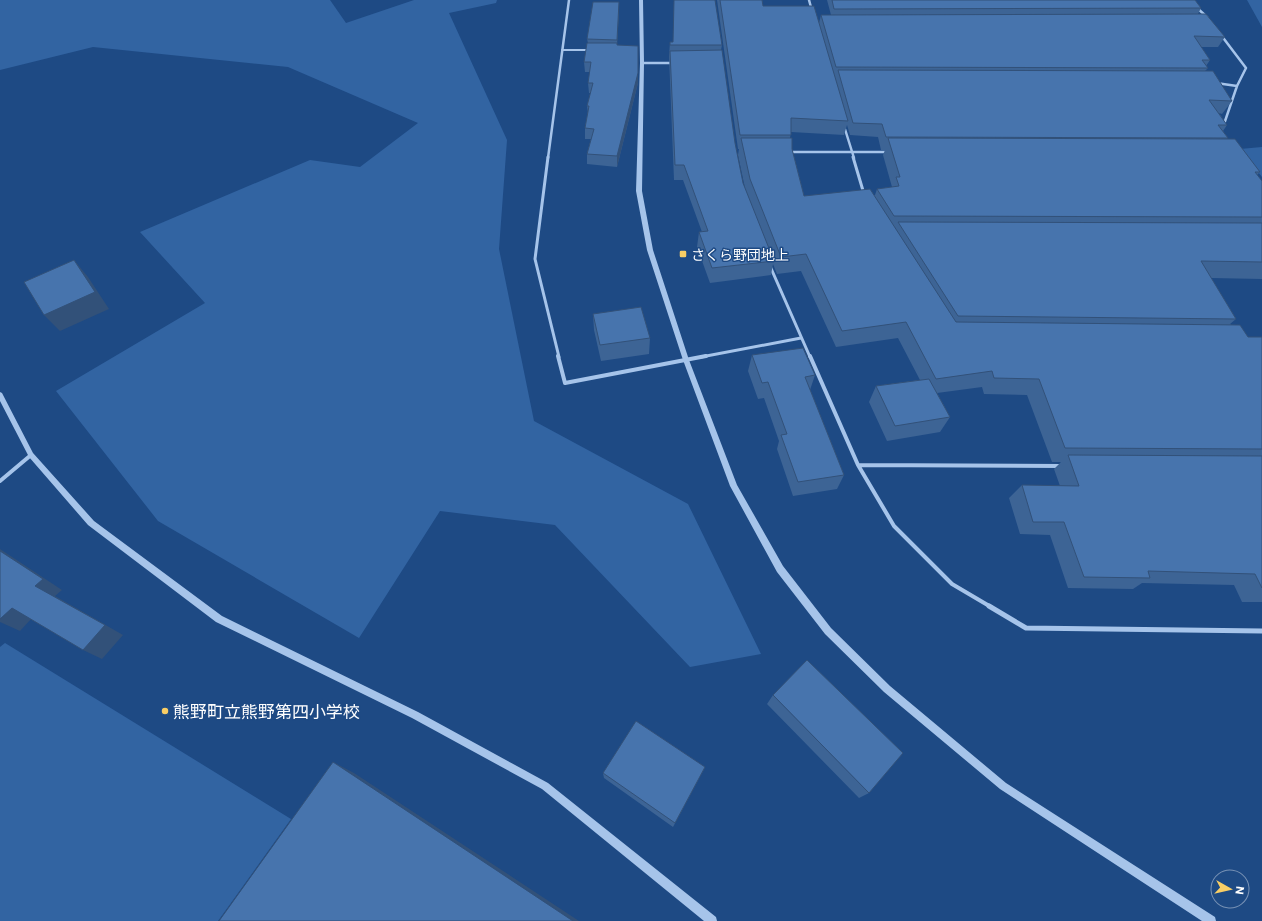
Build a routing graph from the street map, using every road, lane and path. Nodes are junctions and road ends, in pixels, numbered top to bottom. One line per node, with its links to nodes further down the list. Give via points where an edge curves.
1 (569, 0): 8 (street)
2 (641, 0): 11 (street)
3 (809, 0): 5 (street)
4 (1193, 5): 6 (street)
5 (813, 14)
6 (1211, 21)
7 (1220, 33): 13 (street, via 1246,68)
8 (562, 50): 9 (street); 22 (street, via 535,259 565,383)
9 (594, 50)
10 (679, 62): 11 (street)
11 (642, 63): 22 (street, via 639,192 650,250)
12 (1211, 82): 13 (street)
13 (1237, 86): 15 (street)
14 (843, 123): 17 (street)
15 (1222, 128)
16 (782, 152): 17 (street)
17 (851, 152): 18 (street); 19 (street)
18 (891, 152)
19 (866, 200)
20 (767, 259): 21 (street)
21 (801, 338): 22 (street); 25 (street)
22 (686, 360): 30 (street, via 734,486 780,569 828,631 887,689 1003,786)
23 (0, 395): 24 (street)
24 (31, 454): 27 (street); 29 (street, via 91,523 219,619 415,715 545,786)
25 (858, 465): 26 (street); 28 (street, via 894,526 952,584 1026,628)
26 (1064, 466)
27 (0, 481)
28 (1262, 631)
29 (712, 921)
30 (1211, 921)

